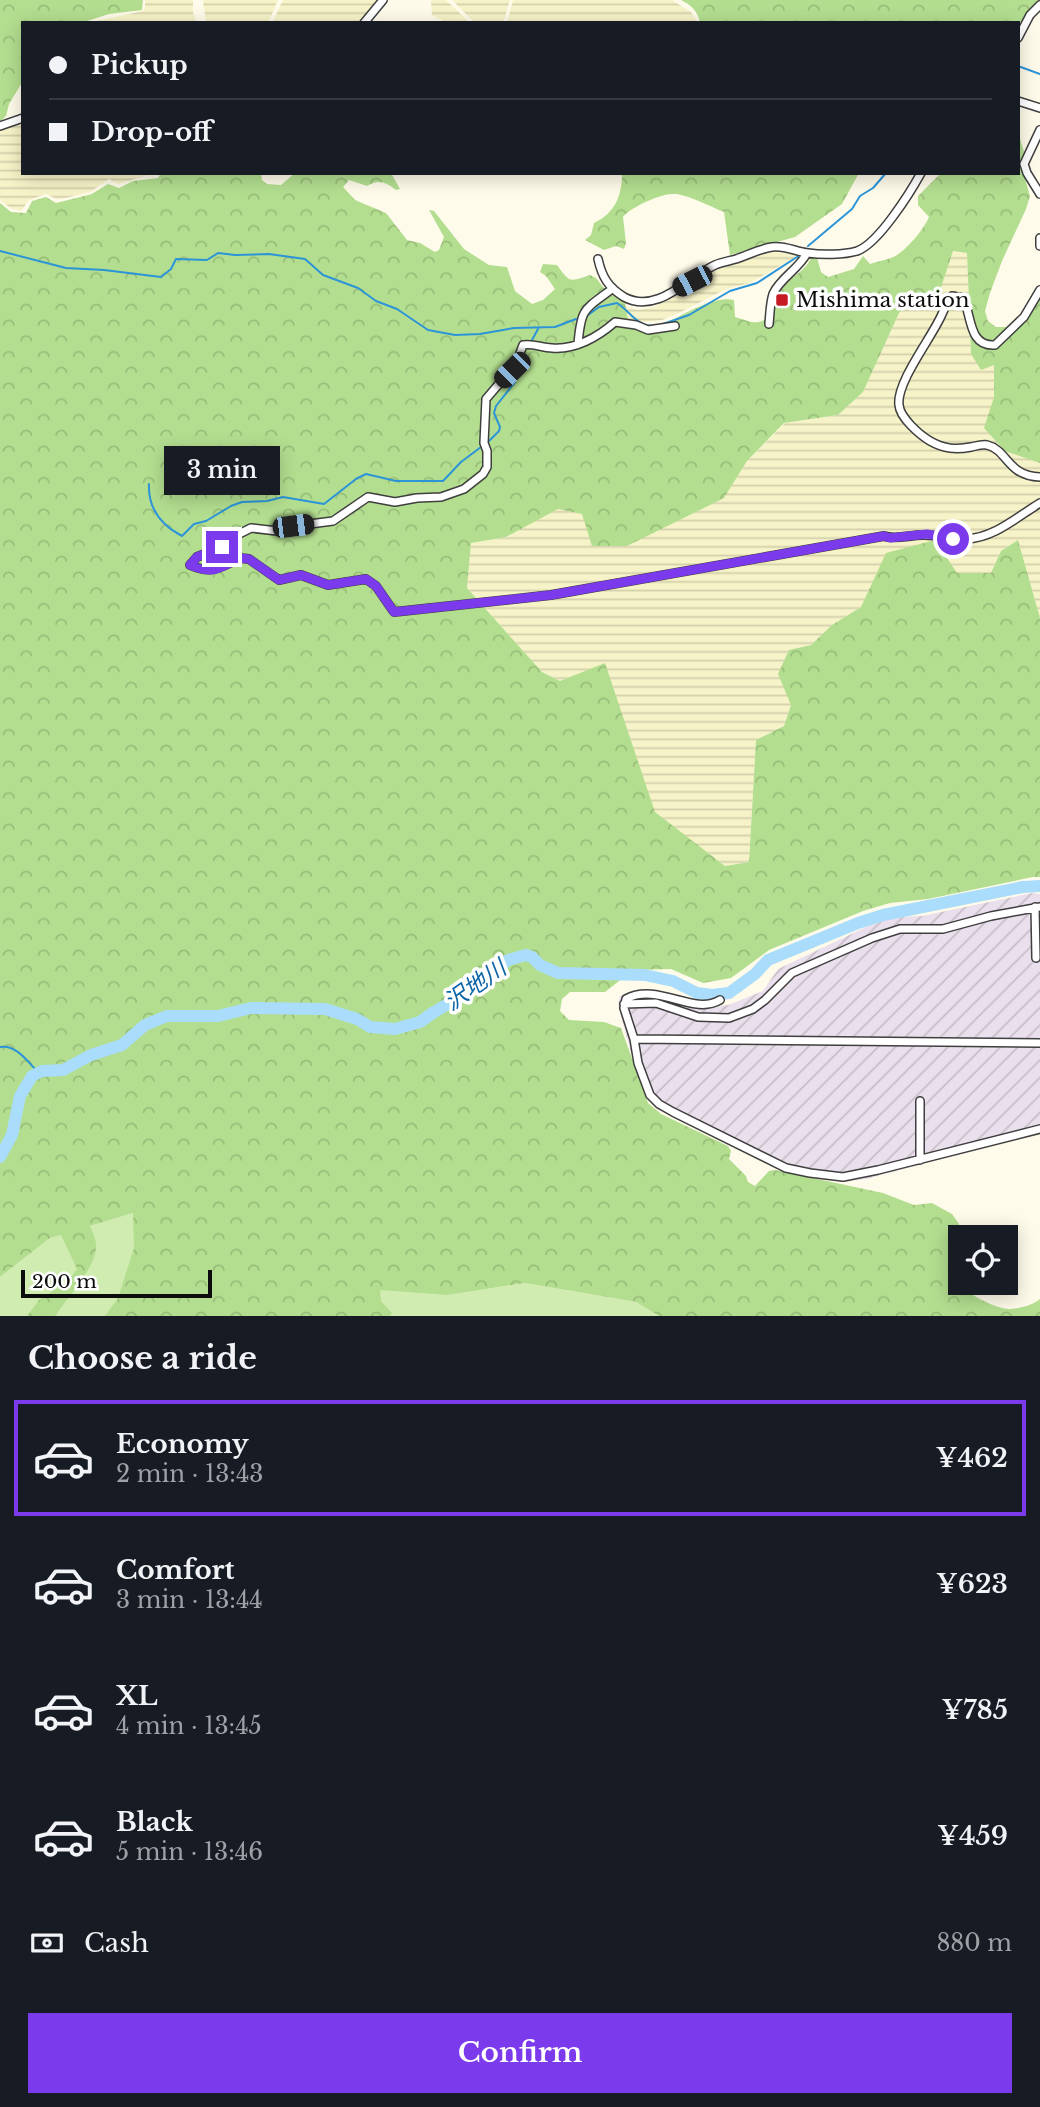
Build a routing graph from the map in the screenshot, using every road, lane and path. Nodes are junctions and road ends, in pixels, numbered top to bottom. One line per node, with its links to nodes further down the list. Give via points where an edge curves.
1 (383, 0): 3 (street)
2 (1040, 5): 4 (street)
3 (366, 21)
4 (1020, 34)
5 (1020, 102): 6 (street)
6 (1040, 108)
7 (21, 119): 8 (street)
8 (0, 126)
9 (1040, 130): 11 (street, via 1024,164)
10 (920, 175): 14 (street, via 883,228 858,251)
11 (1040, 194)
12 (1040, 238): 13 (street)
13 (1040, 246)
14 (807, 253): 16 (street, via 767,248 718,264 650,302 631,300); 18 (street, via 775,290)
15 (598, 259): 16 (street)
16 (612, 289): 20 (street, via 584,310)
17 (1040, 290): 21 (street, via 1024,317 995,345 986,346 971,329 963,298 947,300 900,395 899,406 931,441 957,450 985,444 1018,472)
18 (769, 324)
19 (675, 326): 20 (street, via 648,330 615,322 595,338)
20 (578, 344): 22 (street, via 552,348 523,345 516,364 487,396 487,467 464,489 441,497 394,502 368,497 333,521 277,531 251,528 190,565 212,570 240,558 249,559 279,580 301,575 328,585 366,579 394,612 551,595 884,536 927,534 969,539 1004,527)
21 (1040, 477)
22 (1040, 503)
23 (1037, 907): 24 (street); 26 (street, via 943,929 900,929 872,938 792,973 753,1009 729,1018 698,1017 656,1003)
24 (1036, 958)
25 (720, 1000): 26 (street, via 706,1005 655,994 630,997)
26 (624, 1004): 27 (street)
27 (634, 1040): 28 (street); 31 (street, via 650,1095 659,1104 786,1168 842,1177)
28 (1040, 1043)
29 (920, 1101): 31 (street)
30 (1040, 1129): 31 (street)
31 (920, 1160)

